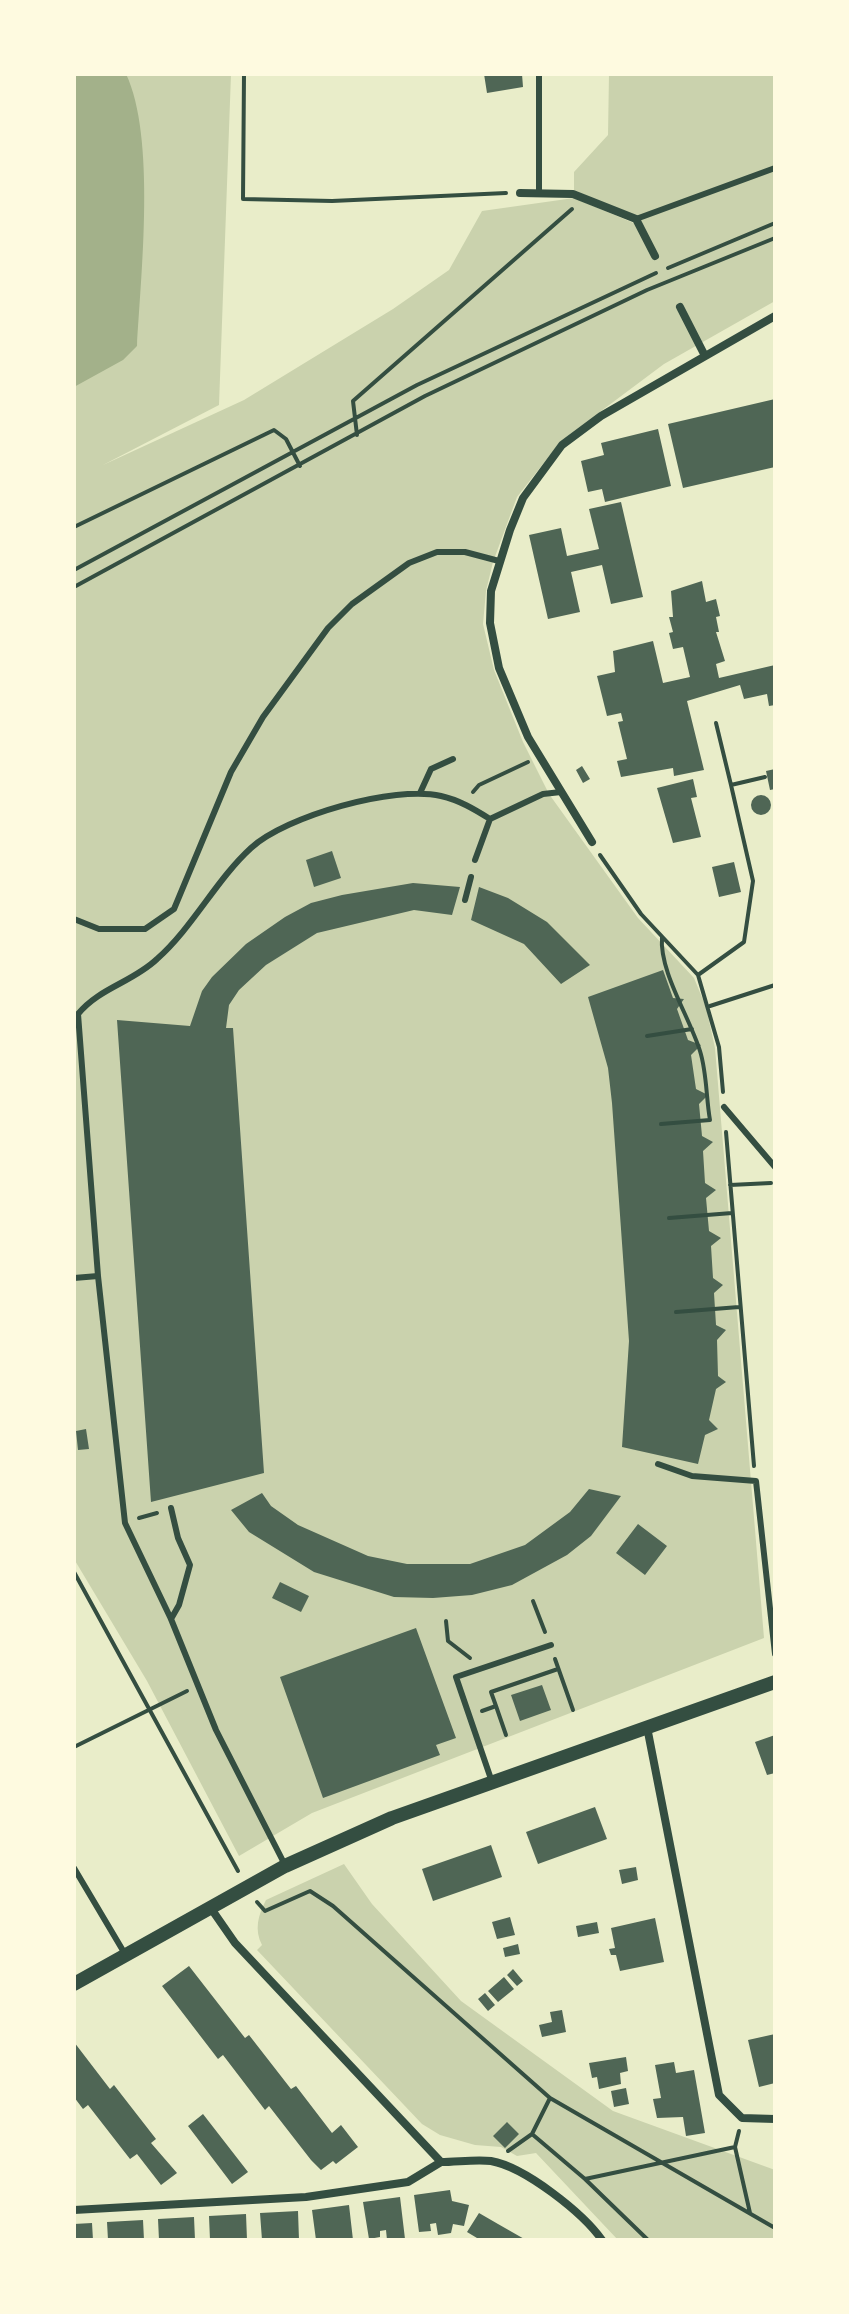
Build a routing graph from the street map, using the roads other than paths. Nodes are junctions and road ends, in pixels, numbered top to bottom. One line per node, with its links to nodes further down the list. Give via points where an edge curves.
1 (539, 74): 4 (lane)
2 (775, 168): 5 (lane)
3 (520, 193): 4 (street)
4 (539, 193): 5 (street, via 573,194)
5 (636, 219): 6 (street)
6 (655, 256)
7 (680, 307): 9 (street)
8 (775, 316): 9 (street)
9 (704, 354): 10 (street, via 562,445 523,498)
10 (499, 561): 12 (street, via 490,623 499,668); 19 (lane, via 465,552 437,552 409,563 352,604 328,628 263,717 231,772 174,909 145,929 99,929)
11 (453, 759): 13 (lane, via 431,769)
12 (561, 792): 14 (lane, via 543,794); 15 (street)
13 (420, 793): 14 (lane, via 463,802); 22 (lane, via 284,824 251,848 157,960 90,1000 78,1014)
14 (490, 819): 16 (lane)
15 (592, 842)
16 (475, 860)
17 (471, 877): 18 (lane)
18 (465, 900)
19 (74, 919)
20 (724, 1107): 21 (lane)
21 (775, 1167)
22 (98, 1276): 23 (lane); 26 (lane, via 125,1523)
23 (74, 1278)
24 (658, 1464): 28 (lane, via 692,1476 756,1481)
25 (171, 1508): 26 (lane, via 190,1565)
26 (171, 1619): 32 (lane, via 197,1685)
27 (551, 1645): 31 (lane, via 456,1677)
28 (775, 1654)
29 (775, 1682): 30 (street)
30 (647, 1727): 31 (street); 37 (street, via 719,2095 742,2118)
31 (492, 1782): 32 (street, via 392,1818)
32 (285, 1866): 34 (street)
33 (74, 1868): 35 (lane)
34 (210, 1907): 35 (street); 38 (street, via 235,1943)
35 (125, 1955): 36 (street)
36 (74, 1984)
37 (775, 2119)
38 (441, 2162): 39 (street, via 408,2182 306,2197); 40 (street, via 493,2161 525,2176 593,2227)
39 (74, 2210)
40 (602, 2240)

